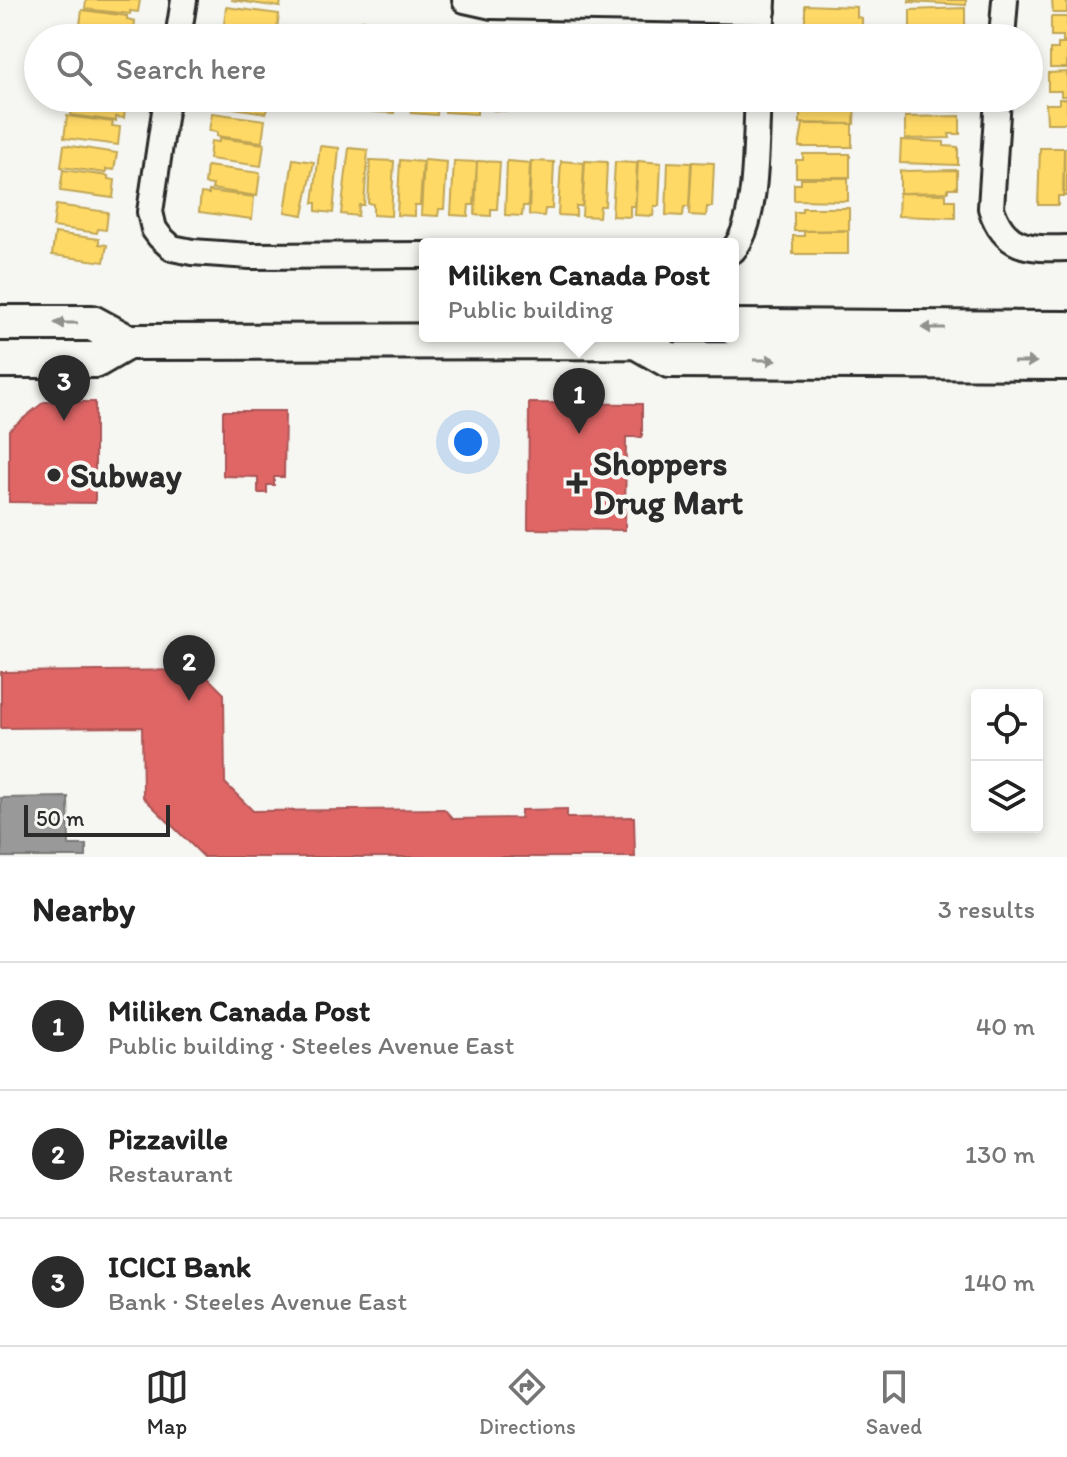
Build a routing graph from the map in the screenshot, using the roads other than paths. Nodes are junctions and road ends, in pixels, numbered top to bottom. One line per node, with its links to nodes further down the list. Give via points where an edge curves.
1 (184, 0): 5 (street)
2 (465, 0): 4 (street, via 492,6)
3 (1005, 0): 6 (street)
4 (763, 5)
5 (180, 24)
6 (1003, 24)
7 (165, 112): 12 (street, via 150,212 154,229 172,248 250,256)
8 (757, 112): 10 (street, via 751,195)
9 (997, 112): 11 (street, via 991,208 995,222 1001,233 1021,246)
10 (739, 240)
11 (1067, 248)
12 (419, 255)
13 (0, 323): 17 (main road, one-way to 13, via 92,323)
14 (739, 327): 15 (main road, one-way to 14)
15 (1067, 329)
16 (419, 340): 17 (main road)
17 (127, 342): 19 (main road, via 96,360)
18 (647, 342): 20 (main road, one-way to 20, via 669,360)
19 (0, 360)
20 (1067, 362)

